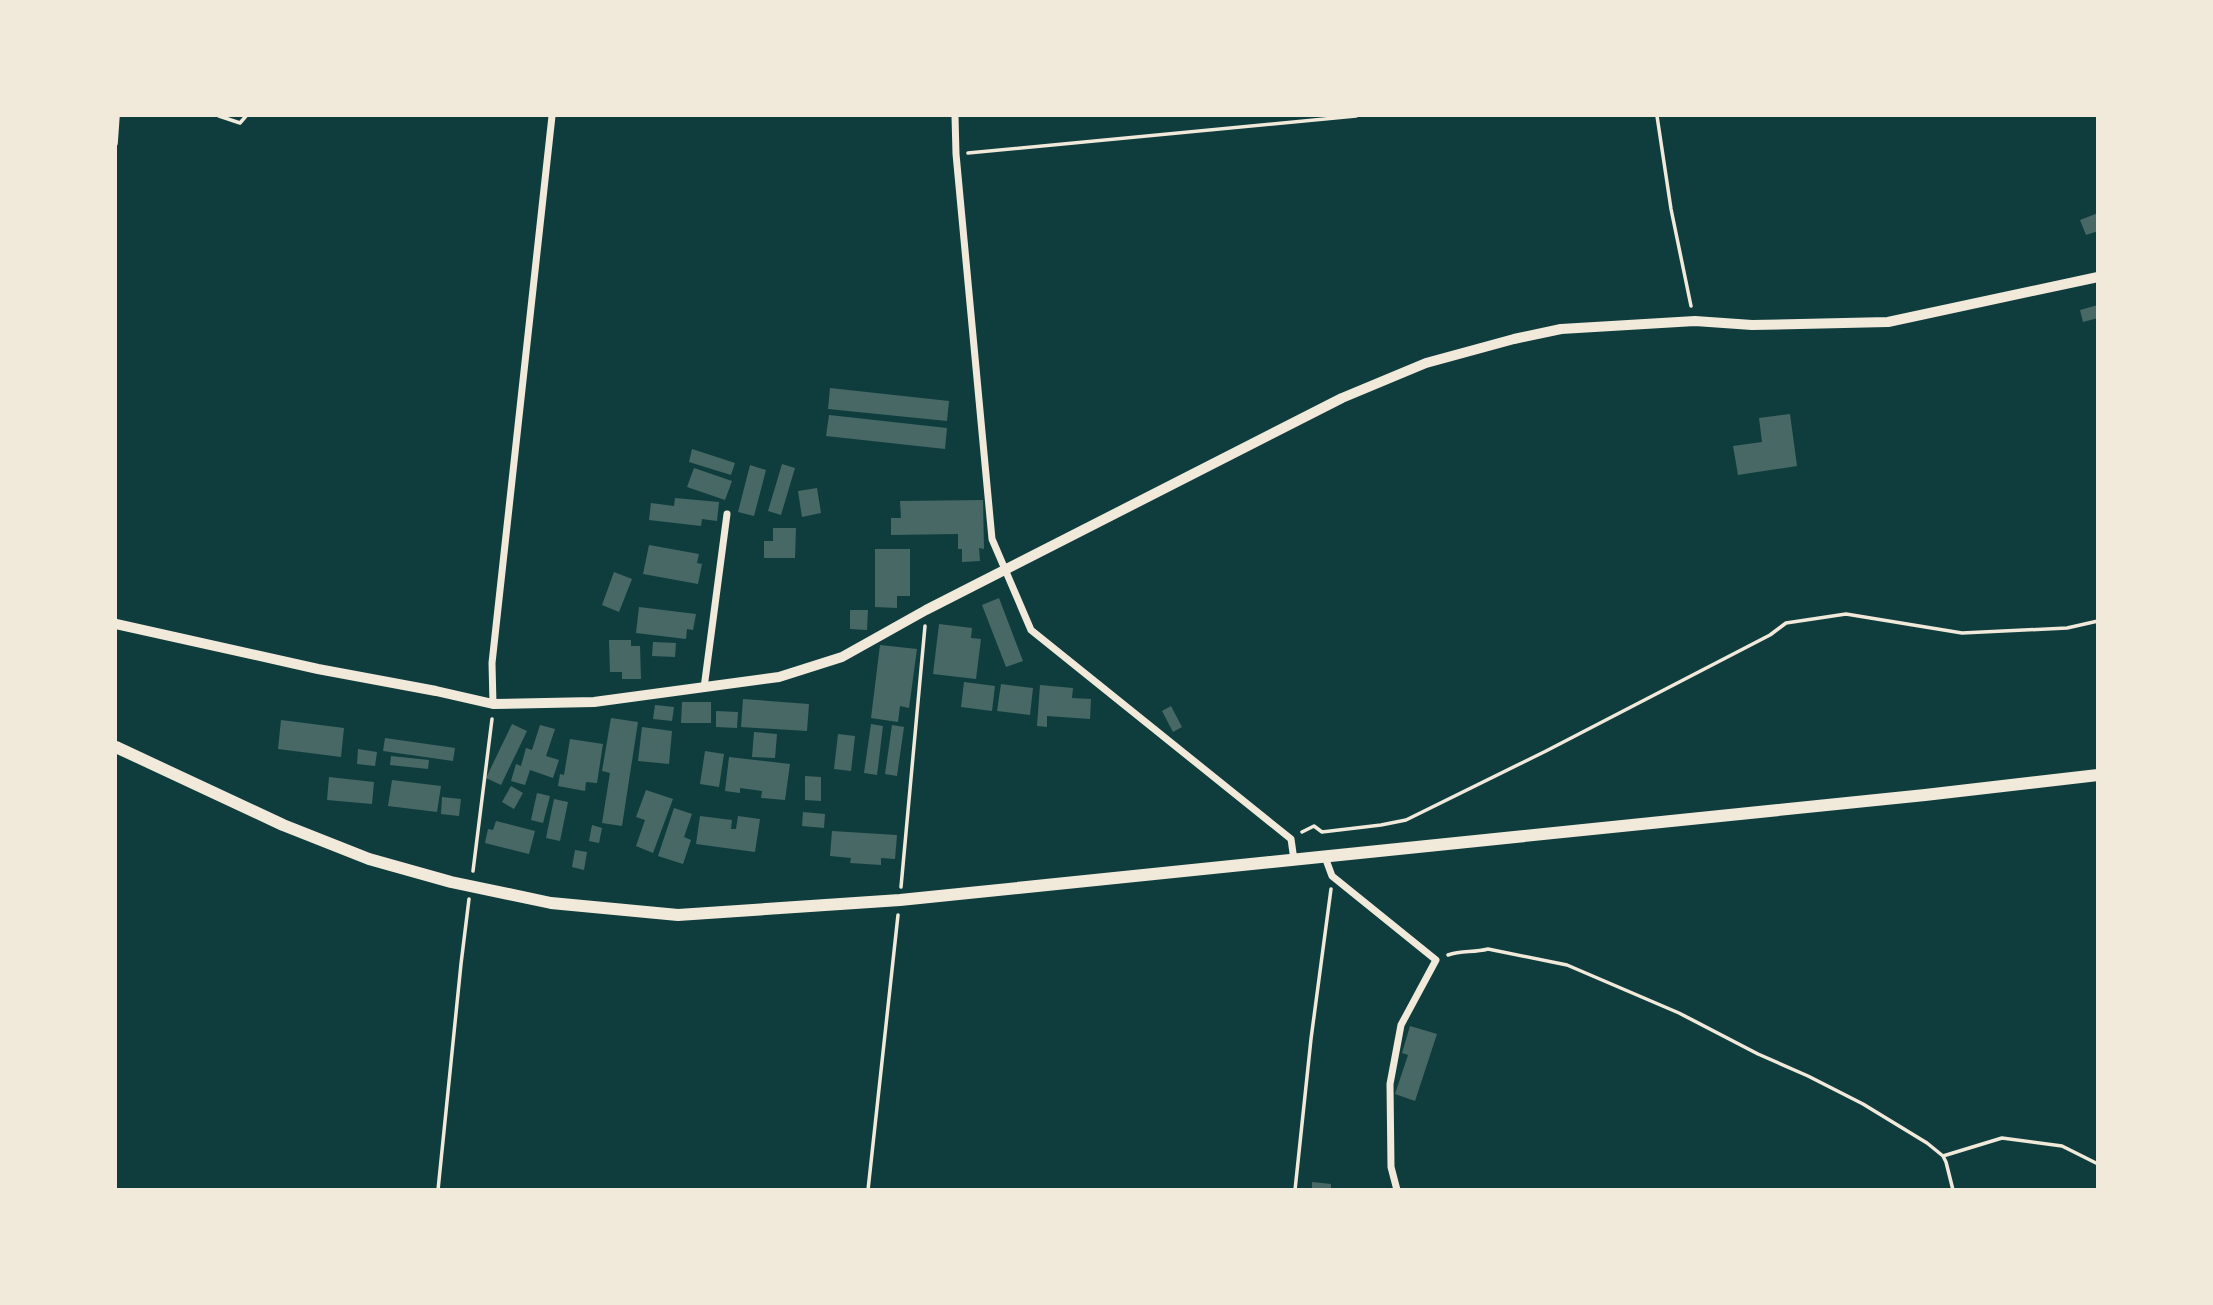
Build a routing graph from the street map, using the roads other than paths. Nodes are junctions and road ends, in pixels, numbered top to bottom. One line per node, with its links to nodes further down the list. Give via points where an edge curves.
1 (552, 116): 8 (street, via 492,663)
2 (955, 116): 5 (street, via 992,539)
3 (2098, 277): 5 (street, via 1888,322 1752,325 1695,321 1561,329 1514,339 1426,363 1342,398)
4 (727, 514): 7 (street)
5 (1006, 569): 7 (street, via 842,657 779,677); 12 (street, via 1031,630 1291,839)
6 (116, 624): 8 (street)
7 (704, 688): 8 (street, via 594,702)
8 (493, 704)
9 (116, 747): 12 (main road, via 283,825 369,859 551,903 678,915 900,900)
10 (2098, 775): 11 (main road)
11 (1325, 857): 12 (main road); 13 (street, via 1332,876 1436,960 1401,1025 1390,1084 1391,1167)
12 (1294, 860)
13 (1397, 1189)

